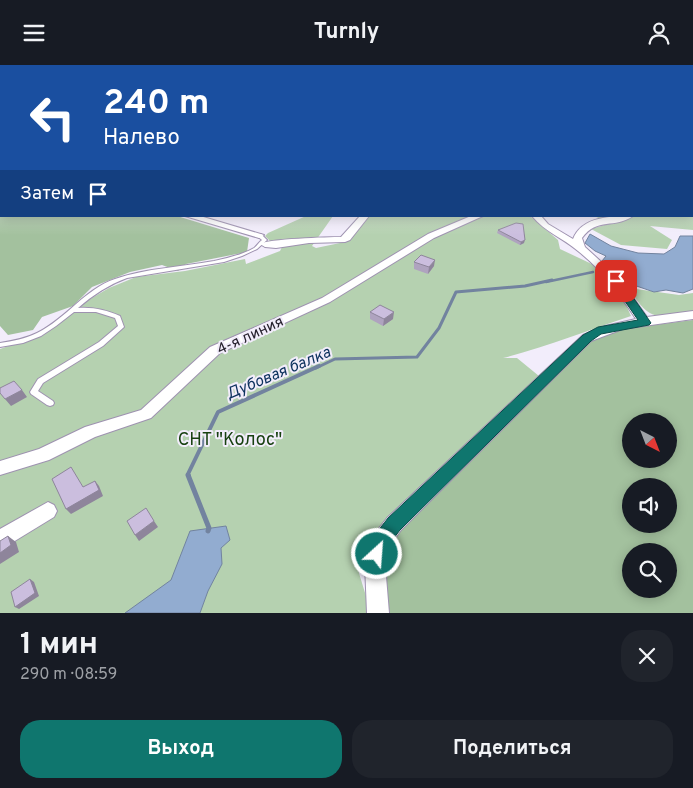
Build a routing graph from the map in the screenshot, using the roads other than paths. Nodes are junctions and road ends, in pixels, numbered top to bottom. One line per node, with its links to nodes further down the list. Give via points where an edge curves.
1 (193, 217): 7 (street)
2 (364, 217): 8 (street, via 342,240)
3 (477, 217): 15 (street, 4-я линия, via 431,236 326,300 215,350 146,414 90,432 42,455)
4 (537, 217): 9 (street, via 545,226)
5 (626, 217): 6 (street)
6 (594, 219): 9 (street, via 577,238)
7 (259, 235): 10 (lane, via 264,240 260,247 246,254 122,277 91,293)
8 (265, 244)
9 (582, 248): 12 (street, via 616,281)
10 (72, 310): 13 (lane, via 42,333); 14 (lane, via 101,309 118,317 121,327 40,381 34,392)
11 (693, 315): 12 (street)
12 (645, 323): 18 (street, via 598,331 587,338 394,524 380,544 375,564)
13 (0, 345)
14 (50, 403)
15 (0, 467)
16 (48, 511): 17 (street)
17 (0, 540)
18 (378, 613)

